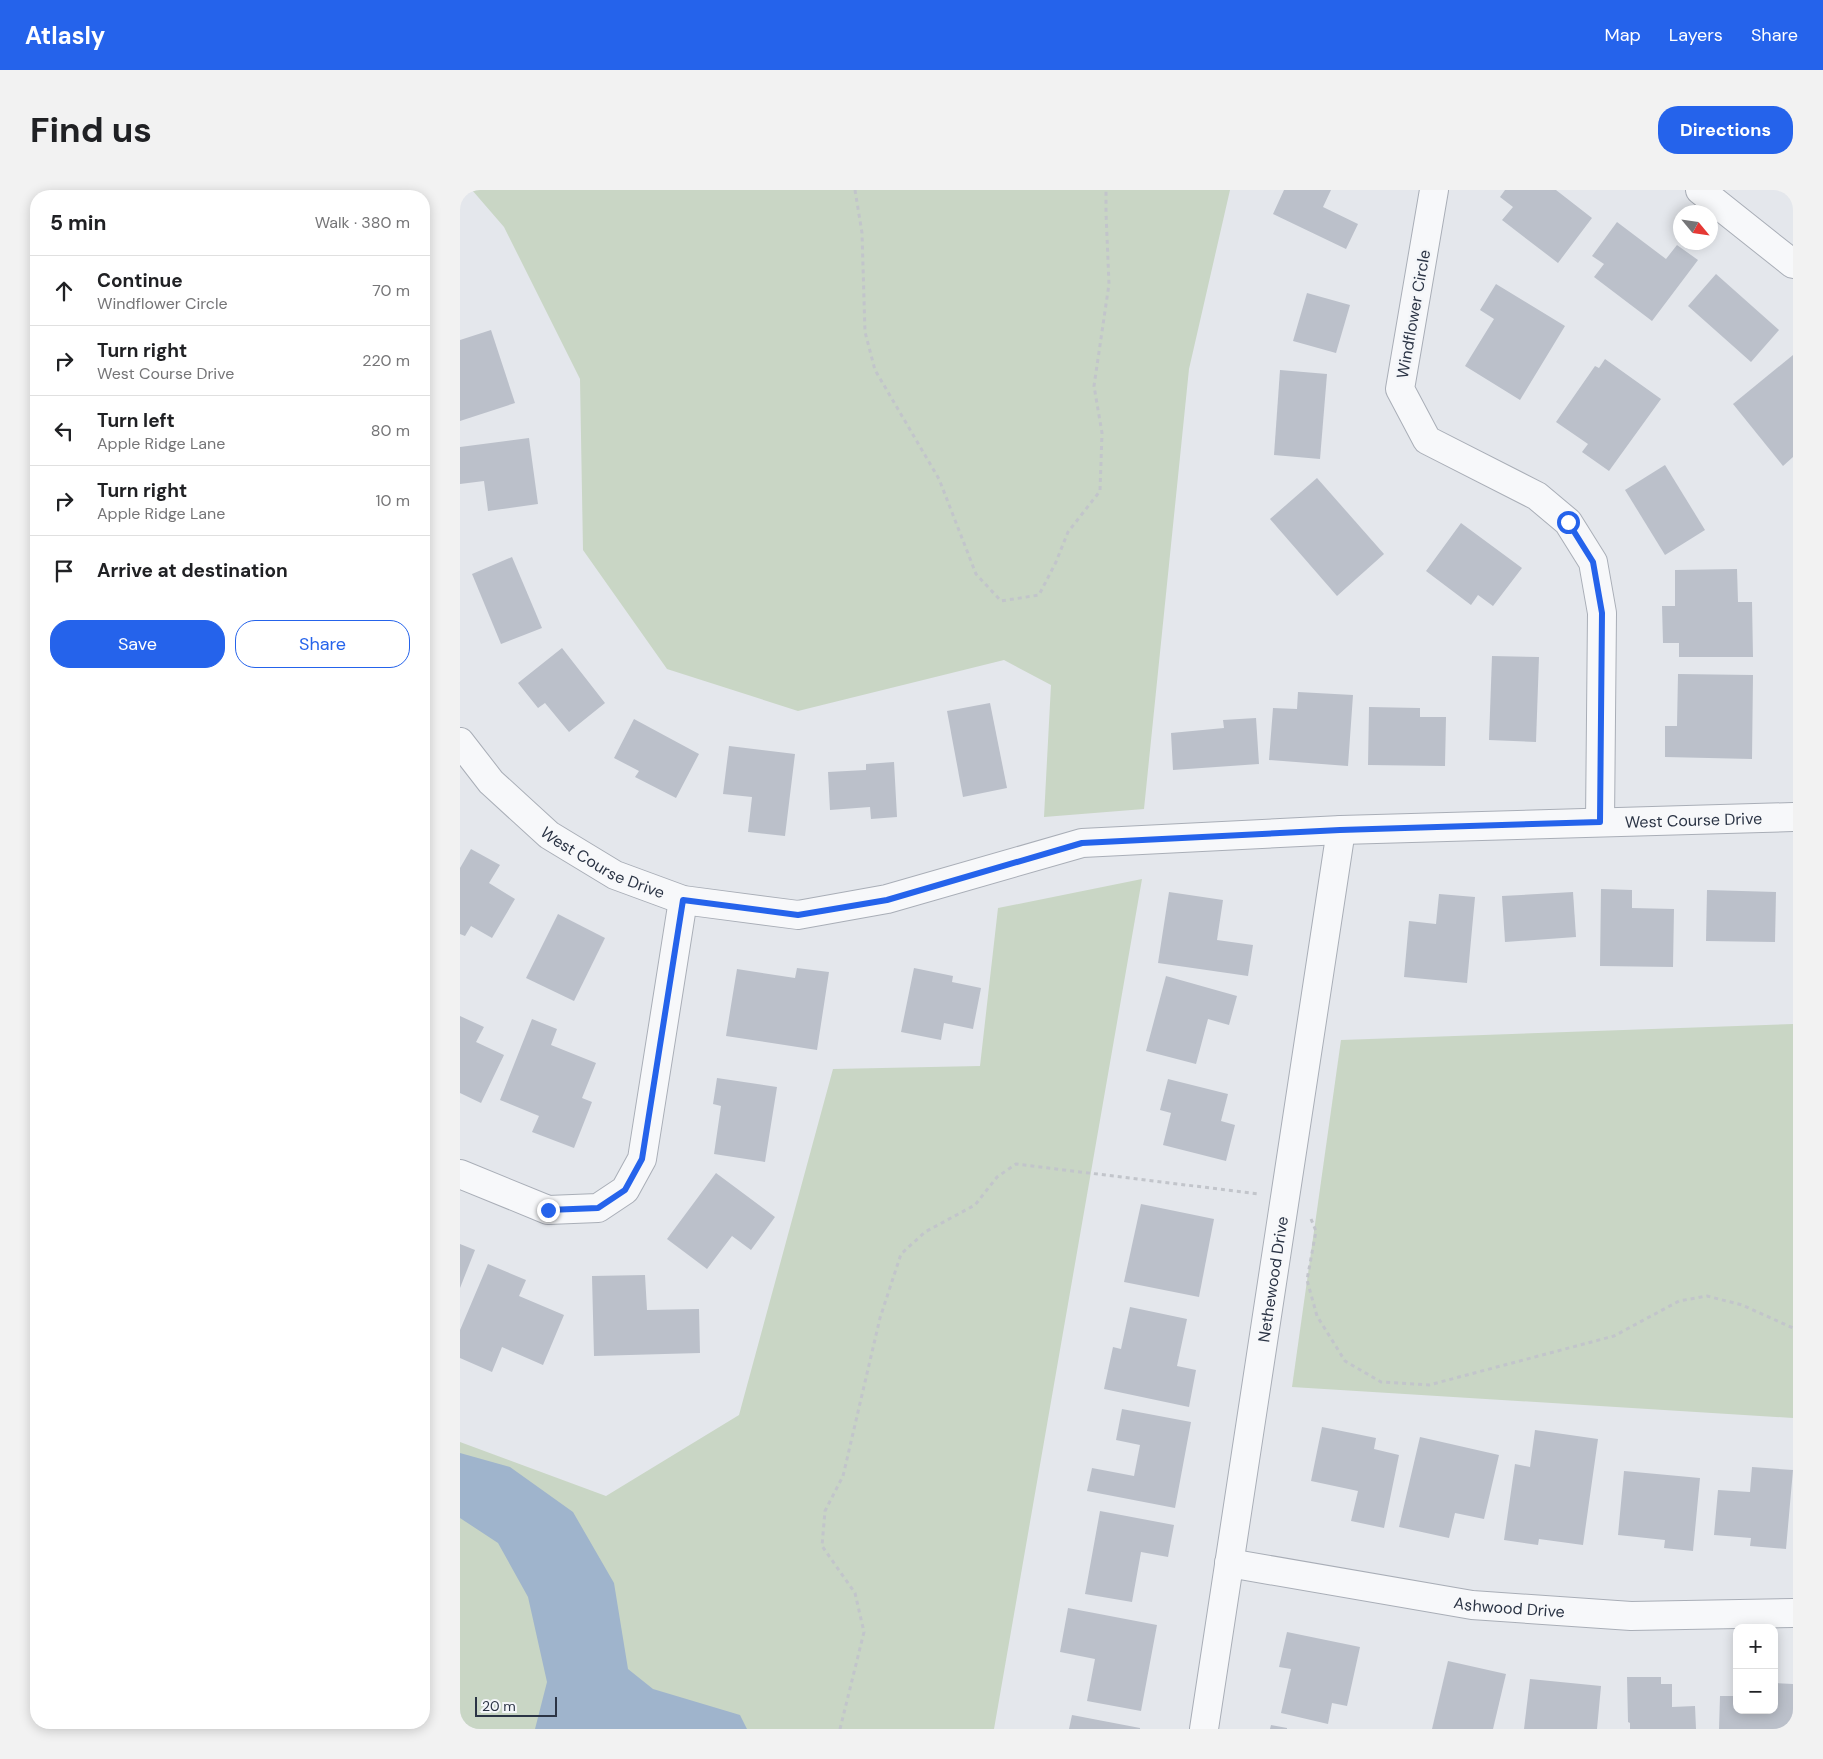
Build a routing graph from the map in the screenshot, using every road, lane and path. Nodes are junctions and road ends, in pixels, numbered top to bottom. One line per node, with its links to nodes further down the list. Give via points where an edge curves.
1 (855, 190): 2 (path, via 862,234 865,332 874,370 939,479 976,574 1000,601 1039,595 1068,532 1100,491 1102,433 1094,386 1109,284)
2 (1106, 190)
3 (1434, 190): 8 (street, Windflower Circle, via 1400,389 1426,440 1537,496 1568,522 1593,562 1602,613)
4 (1700, 190): 5 (street)
5 (1793, 264)
6 (460, 742): 10 (street, West Course Drive, via 491,782 549,834 615,874)
7 (1793, 817): 8 (street, West Course Drive)
8 (1600, 822): 9 (street, West Course Drive)
9 (1340, 830): 10 (street, West Course Drive, via 1082,843 887,900 798,915); 12 (street, Nethewood Drive)
10 (683, 900): 11 (street, via 642,1159 625,1190 598,1208 548,1210)
11 (460, 1174)
12 (1285, 1197): 13 (path, via 1308,1212 1316,1231 1307,1280 1317,1316 1345,1361 1381,1382 1429,1385 1571,1348 1614,1336 1678,1301 1707,1296 1742,1305); 14 (street, Nethewood Drive); 16 (path, via 1016,1164 997,1177 976,1206 924,1232 901,1254 880,1318 844,1476 826,1511 822,1546 855,1593 864,1632)
13 (1793, 1328)
14 (1229, 1563): 15 (street, Ashwood Drive, via 1472,1605 1631,1616); 17 (street, Nethewood Drive)
15 (1793, 1613)
16 (840, 1729)
17 (1204, 1729)

